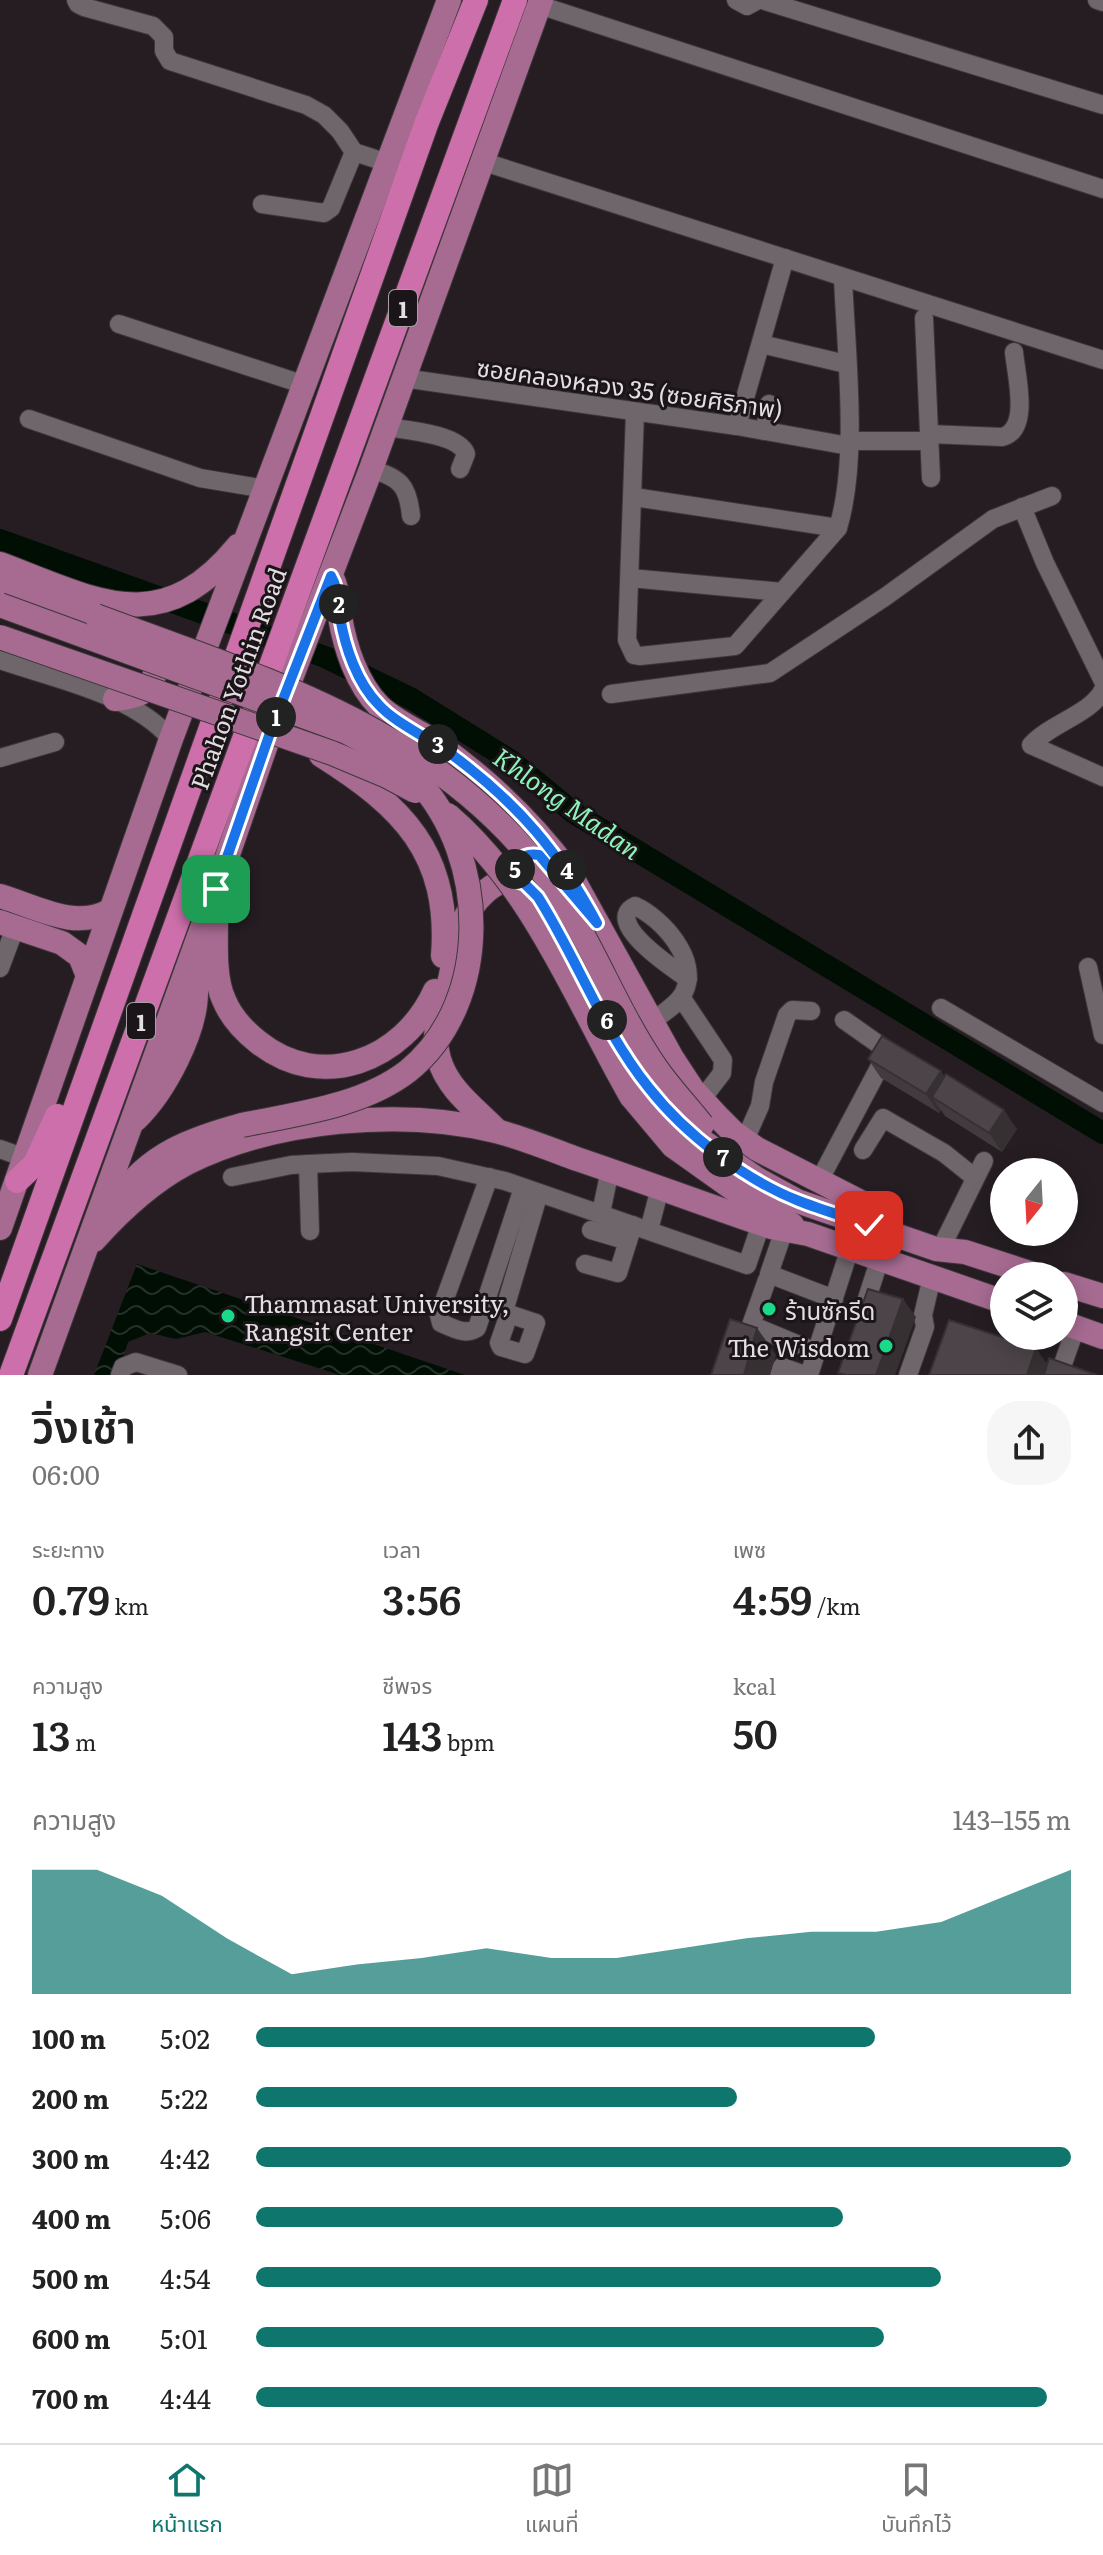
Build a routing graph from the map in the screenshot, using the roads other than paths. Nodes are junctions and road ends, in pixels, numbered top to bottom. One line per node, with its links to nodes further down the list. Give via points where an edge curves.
1 (76, 0): 10 (street, via 84,7 153,26 164,37 170,61 306,105 324,115)
2 (449, 0): 12 (main road, Phahon Yothin Road)
3 (476, 0): 82 (highway, Phahon Yothin Road / 1, via 427,122)
4 (736, 0): 5 (street, via 747,6)
5 (760, 0): 9 (street)
6 (1097, 0): 8 (street)
7 (532, 2): 11 (main road, Phahon Yothin Road / 1); 13 (street); 51 (highway, Phahon Yothin Road / 1)
8 (1103, 2)
9 (1103, 105)
10 (354, 152): 12 (street); 14 (street, via 331,208 324,213)
11 (481, 161): 15 (street); 23 (main road, Phahon Yothin Road / 1)
12 (388, 163): 24 (main road, Phahon Yothin Road)
13 (1103, 189)
14 (262, 204)
15 (785, 258): 16 (street); 19 (street)
16 (843, 278): 21 (street); 22 (street)
17 (924, 318): 31 (street)
18 (119, 324): 24 (street)
19 (761, 344): 22 (street); 28 (street)
20 (1014, 352): 31 (street, ซอยคลองหลวง 35 (ซอยศิริภาพ), via 1020,407 1010,435)
21 (1103, 360)
22 (846, 364): 32 (street)
23 (403, 378): 26 (street, ซอยคลองหลวง 35 (ซอยศิริภาพ)); 29 (main road, Phahon Yothin Road / 1)
24 (305, 385): 36 (main road, Phahon Yothin Road)
25 (769, 404): 30 (street)
26 (635, 412): 28 (street, ซอยคลองหลวง 35 (ซอยศิริภาพ)); 38 (street)
27 (29, 419): 36 (street, via 200,478)
28 (737, 426): 30 (street, ซอยคลองหลวง 35 (ซอยศิริภาพ))
29 (386, 427): 33 (main road, Phahon Yothin Road / 1); 34 (street, via 462,446 466,454)
30 (765, 431): 32 (street, ซอยคลองหลวง 35 (ซอยศิริภาพ))
31 (928, 438): 32 (street, ซอยคลองหลวง 35 (ซอยศิริภาพ)); 35 (street)
32 (849, 443): 41 (street)
33 (371, 469): 40 (street, via 395,476 405,490); 44 (main road, Phahon Yothin Road / 1)
34 (460, 469)
35 (931, 478)
36 (266, 489): 42 (main road, Phahon Yothin Road)
37 (1052, 496): 39 (street)
38 (634, 497): 41 (street); 46 (street)
39 (1022, 507): 56 (street); 57 (street, via 993,519 770,673)
40 (411, 516)
41 (838, 528): 48 (street)
42 (251, 529): 50 (main road, via 218,570 179,598); 61 (main road, Phahon Yothin Road)
43 (0, 564): 50 (main road)
44 (331, 576): 51 (main road, Phahon Yothin Road / 1); 70 (main road, via 359,678 380,707 503,795 550,846)
45 (0, 577): 50 (main road)
46 (630, 578): 48 (street); 53 (street, via 627,640)
47 (0, 587): 50 (main road)
48 (782, 592): 53 (street, via 735,646)
49 (0, 605): 100 (main road, bridge, via 306,716 378,748 416,779 438,808 456,843 468,887 471,940 456,1007 439,1039 407,1072 348,1100 177,1147 126,1188)
50 (99, 609): 60 (main road, via 140,620 159,649 147,688); 98 (main road, bridge, via 297,692 399,743 458,787 511,836 555,889 656,1068 702,1125 751,1161 812,1194)
51 (301, 619): 55 (highway, Phahon Yothin Road / 1)
52 (0, 637): 63 (main road, bridge)
53 (634, 655): 57 (street)
54 (0, 660): 60 (street)
55 (281, 671): 67 (main road, Phahon Yothin Road / 1); 123 (highway, Phahon Yothin Road / 1)
56 (1103, 681)
57 (637, 690): 59 (street)
58 (1103, 690): 65 (street, via 1097,700 1031,745)
59 (611, 694)
60 (115, 699): 61 (street, via 152,720)
61 (171, 739): 69 (main road, Phahon Yothin Road)
62 (55, 742): 64 (street)
63 (300, 742): 67 (main road, bridge, via 392,806 426,854 445,916 443,953 428,1006 411,1030 377,1056 345,1065 293,1061 268,1050 241,1027 222,997); 101 (main road, bridge, via 417,792 482,847 551,946 631,1096 673,1146)
64 (0, 758)
65 (1103, 777)
66 (514, 880): 70 (main road, via 521,858 539,855); 85 (main road, via 494,885 469,910 436,1024 435,1042 449,1080); 105 (main road, via 538,897 648,1087 685,1129 797,1201 936,1249)
67 (216, 889): 106 (main road, Phahon Yothin Road / 1, via 193,950 195,1006 175,1066 159,1094 128,1127)
68 (5, 897): 69 (main road, via 78,920); 71 (main road)
69 (111, 910): 74 (main road, Phahon Yothin Road)
70 (597, 923): 80 (main road)
71 (5, 924): 73 (street); 74 (main road, via 62,943 80,956)
72 (1088, 967): 81 (street)
73 (0, 968)
74 (88, 976): 90 (main road, Phahon Yothin Road)
75 (688, 979): 76 (street)
76 (681, 997): 80 (street); 83 (street, via 724,1063)
77 (941, 1008): 84 (street)
78 (811, 1011): 86 (street, via 792,1010 787,1015)
79 (844, 1020): 94 (street, via 888,1051)
80 (652, 1022): 83 (main road)
81 (1103, 1035)
82 (88, 1070): 90 (highway, via 72,1085 35,1164); 118 (highway, Phahon Yothin Road / 1)
83 (702, 1099): 86 (main road)
84 (1103, 1103)
85 (497, 1131): 91 (main road); 100 (main road, via 369,1119 264,1136 187,1163 140,1194)
86 (745, 1140): 94 (main road)
87 (0, 1149): 90 (street)
88 (863, 1150): 105 (street, via 883,1118 979,1169)
89 (308, 1164): 92 (street); 93 (street, via 438,1166); 103 (street)
90 (21, 1170): 99 (main road, Phahon Yothin Road)
91 (610, 1170): 95 (main road); 97 (street)
92 (232, 1177)
93 (489, 1177): 96 (street); 96 (street, via 439,1315 441,1323 465,1332 477,1328)
94 (819, 1181): 98 (main road)
95 (660, 1188): 101 (main road); 104 (street)
96 (531, 1190): 97 (street); 117 (street, via 506,1301)
97 (601, 1213): 104 (street)
98 (886, 1215): 105 (main road)
99 (0, 1228)
100 (105, 1228): 106 (main road)
101 (784, 1229): 104 (street, via 747,1265); 107 (main road); 116 (street, via 769,1274)
102 (591, 1230): 104 (street)
103 (310, 1231)
104 (637, 1232): 110 (street, via 618,1273)
105 (955, 1246): 109 (main road)
106 (87, 1248): 124 (main road)
107 (850, 1248): 108 (main road); 116 (street)
108 (880, 1258): 111 (main road); 120 (street)
109 (1000, 1262)
110 (585, 1264)
111 (932, 1277): 115 (main road); 129 (street, via 925,1327)
112 (767, 1280): 121 (street, via 751,1325)
113 (1078, 1288): 114 (main road)
114 (1103, 1296)
115 (990, 1297)
116 (834, 1299): 121 (street)
117 (509, 1314)
118 (0, 1319)
119 (1088, 1333): 122 (street, via 1075,1370); 130 (street)
120 (855, 1335)
121 (816, 1352): 128 (street)
122 (1079, 1374)
123 (11, 1375)
124 (40, 1375)
125 (120, 1375): 126 (street, via 123,1367 136,1362)
126 (178, 1375)
127 (776, 1375): 128 (street, via 782,1367)
128 (807, 1375)
129 (908, 1375)
130 (1059, 1375)

